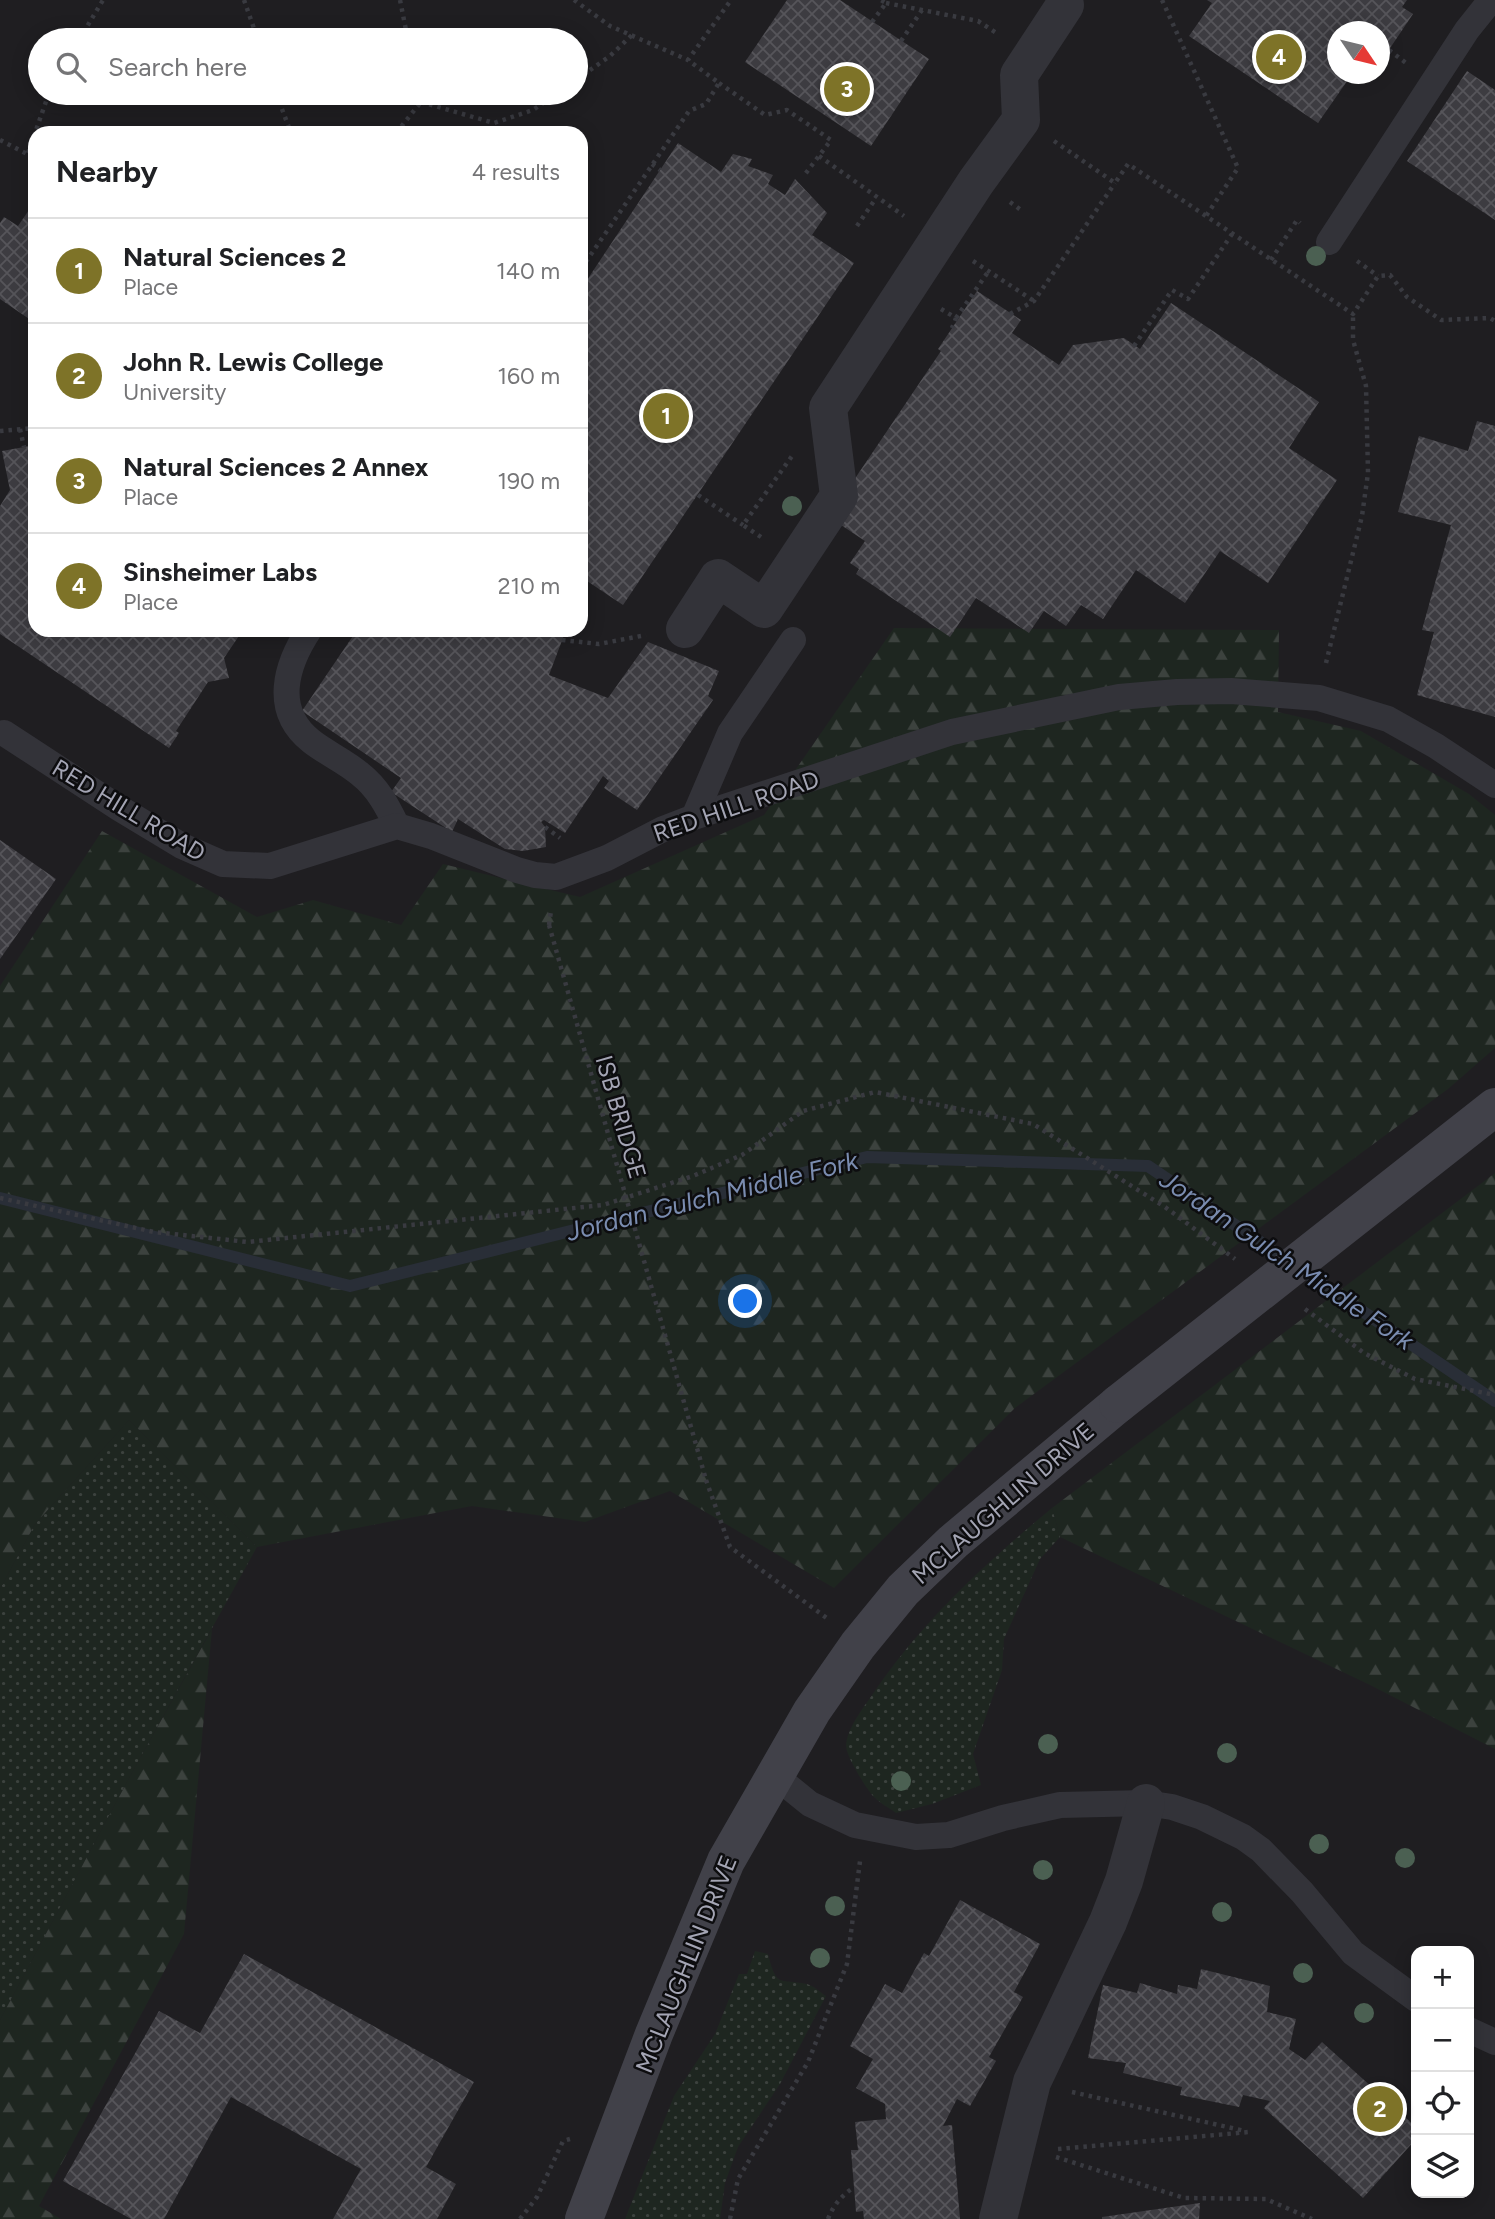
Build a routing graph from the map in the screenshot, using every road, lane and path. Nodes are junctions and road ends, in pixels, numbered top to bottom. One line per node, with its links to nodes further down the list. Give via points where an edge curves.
1 (103, 0): 12 (path)
2 (244, 0): 13 (path)
3 (400, 0): 14 (path)
4 (574, 0): 15 (path)
5 (731, 0): 18 (path)
6 (1162, 0): 39 (path, via 1238,168)
7 (1491, 0): 43 (lane)
8 (884, 2): 10 (path); 11 (path)
9 (1065, 5): 17 (street)
10 (922, 10): 16 (path); 17 (path, via 978,21)
11 (872, 22)
12 (86, 28)
13 (254, 28)
14 (406, 28)
15 (632, 36): 18 (path); 19 (path)
16 (901, 41)
17 (1031, 56): 42 (street, via 1019,75 1021,120)
18 (688, 60): 20 (path)
19 (588, 72)
20 (719, 83): 32 (path, via 765,115 787,110 831,140); 33 (path, via 706,104 689,111)
21 (45, 105): 26 (path)
22 (280, 105): 27 (path)
23 (419, 105): 28 (path)
24 (431, 105): 25 (path, via 494,123)
25 (540, 105)
26 (37, 126)
27 (288, 126)
28 (402, 126)
29 (0, 140): 31 (path)
30 (1064, 148): 36 (path)
31 (28, 153)
32 (819, 156): 35 (path); 37 (path)
33 (652, 164): 34 (path); 44 (path)
34 (660, 170)
35 (803, 177)
36 (1115, 183): 38 (path, via 1128,164); 47 (path)
37 (876, 198): 40 (path); 42 (path)
38 (1189, 205)
39 (1206, 216)
40 (857, 226)
41 (1232, 234): 52 (path, via 1188,299 1172,290)
42 (940, 240): 45 (path); 54 (street, via 828,408)
43 (1329, 242)
44 (588, 259)
45 (988, 272): 47 (path); 50 (path)
46 (1407, 297): 51 (path, via 1441,320)
47 (1034, 301): 48 (path)
48 (1010, 314)
49 (1353, 314): 65 (path, via 1353,340 1366,386 1368,473)
50 (956, 318)
51 (1495, 321)
52 (1134, 346)
53 (28, 428): 55 (path)
54 (831, 428): 59 (path, via 804,439); 60 (street, via 839,496 764,609)
55 (20, 429): 56 (path); 57 (path)
56 (0, 431)
57 (24, 447)
58 (698, 495): 59 (path)
59 (743, 525): 60 (path, via 762,538)
60 (730, 586): 61 (street, via 718,578)
61 (685, 629): 63 (path, via 599,644)
62 (304, 637): 69 (lane, via 295,650 285,685 294,721 309,739 360,774 383,797)
63 (562, 640)
64 (793, 640): 68 (lane, via 730,733)
65 (1319, 698): 67 (lane, RED HILL ROAD, via 1388,719); 68 (lane, RED HILL ROAD, via 1231,691 1119,697 952,732)
66 (4, 733): 69 (lane, RED HILL ROAD, via 161,834 223,864 270,866)
67 (1495, 785)
68 (694, 817): 69 (lane, RED HILL ROAD, via 556,877 517,870)
69 (397, 826)
70 (549, 925): 76 (path, ISB BRIDGE, bridge, via 706,1480 730,1547)
71 (1495, 1107): 77 (main road, MCLAUGHLIN DRIVE, bridge, via 1118,1404 953,1542 903,1590 858,1645)
72 (2, 1200): 73 (path, via 155,1232 248,1242 603,1205 742,1156 803,1111 875,1092 1033,1124 1165,1207)
73 (1242, 1264)
74 (1298, 1304): 75 (path, via 1364,1353 1415,1380)
75 (1495, 1395)
76 (835, 1624)
77 (774, 1775): 78 (lane, via 810,1804 855,1825 916,1837 949,1835 1060,1805); 87 (main road, MCLAUGHLIN DRIVE, via 726,1861)
78 (1146, 1803): 80 (lane, via 1202,1817 1261,1850 1353,1953); 83 (street, via 1108,1922)
79 (860, 1861): 88 (path, via 847,1964 808,2062 738,2179)
80 (1411, 1995)
81 (1474, 2032): 82 (lane)
82 (1495, 2042)
83 (1032, 2082): 90 (street); 91 (path, via 1249,2132 1052,2153 1184,2198 1266,2199)
84 (577, 2137): 86 (path, via 563,2141 537,2197)
85 (853, 2188): 89 (path)
86 (520, 2219)
87 (584, 2219)
88 (730, 2219)
89 (828, 2219)
90 (998, 2219)
91 (1312, 2219)

